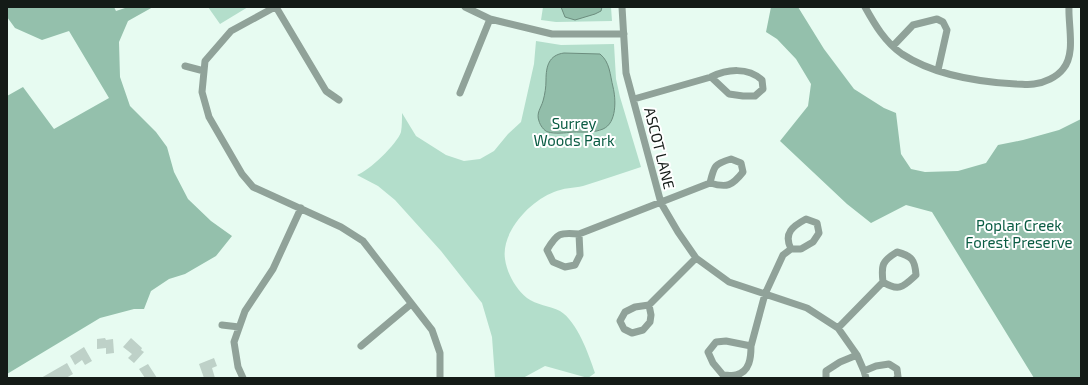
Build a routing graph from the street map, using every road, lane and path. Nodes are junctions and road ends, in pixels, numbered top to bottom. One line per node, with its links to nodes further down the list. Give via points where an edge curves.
1 (275, 7): 11 (street, via 231,31 205,60); 15 (street, via 326,91)
2 (465, 7): 6 (street)
3 (622, 7): 7 (street, ASCOT LANE)
4 (865, 7): 8 (street, via 881,35)
5 (1069, 7): 10 (street, via 1069,56 1064,69 1051,79 1034,84 991,82)
6 (490, 19): 7 (street, via 552,34); 13 (street)
7 (624, 34): 14 (street, ASCOT LANE, via 626,73)
8 (893, 46): 10 (street, via 902,54); 10 (street, via 913,24 937,19 943,22 947,30)
9 (185, 66): 11 (street)
10 (938, 70)
11 (204, 71): 18 (street, via 202,92 208,117 242,174 253,187)
12 (711, 77): 12 (street, ASCOT LANE, via 732,70 744,72 756,75 762,80 763,89 755,96 729,94); 14 (street, ASCOT LANE)
13 (460, 93)
14 (634, 99): 17 (street, ASCOT LANE)
15 (339, 100)
16 (710, 183): 16 (street, ASCOT LANE, via 723,187 735,182 743,172 741,163 732,159 719,162 713,169); 17 (street, ASCOT LANE)
17 (661, 203): 19 (street, ASCOT LANE); 21 (street, ASCOT LANE)
18 (301, 208): 24 (street, via 363,241); 27 (street, via 273,269 245,311)
19 (579, 234): 19 (street, ASCOT LANE, via 580,255 575,265 565,267 553,262 547,250 554,238 565,233)
20 (791, 249): 20 (street, via 801,249 813,242 819,233 817,223 806,219 795,224 787,242); 23 (street, via 783,255)
21 (696, 258): 23 (street, ASCOT LANE, via 729,282); 25 (street)
22 (883, 282): 22 (street, via 892,287 904,286 916,275 915,264 908,255 897,252 886,259 882,270); 28 (street)
23 (765, 294): 28 (street, ASCOT LANE, via 807,308); 30 (street)
24 (411, 304): 29 (street); 34 (street, via 432,330 440,354)
25 (649, 305): 25 (street, via 635,307 626,312 620,321 624,329 632,333 643,330 650,322)
26 (222, 325): 27 (street)
27 (239, 328): 33 (street, via 234,342 238,367)
28 (838, 328): 31 (street, ASCOT LANE)
29 (361, 346)
30 (751, 346): 30 (street, via 751,358 747,367 737,375 723,375 708,352 716,342 726,341)
31 (857, 355): 32 (street, ASCOT LANE); 35 (street, via 826,371)
32 (865, 374): 36 (street, ASCOT LANE, via 876,366 889,364 897,369)
33 (243, 378)
34 (440, 378)
35 (826, 378)
36 (897, 378)

